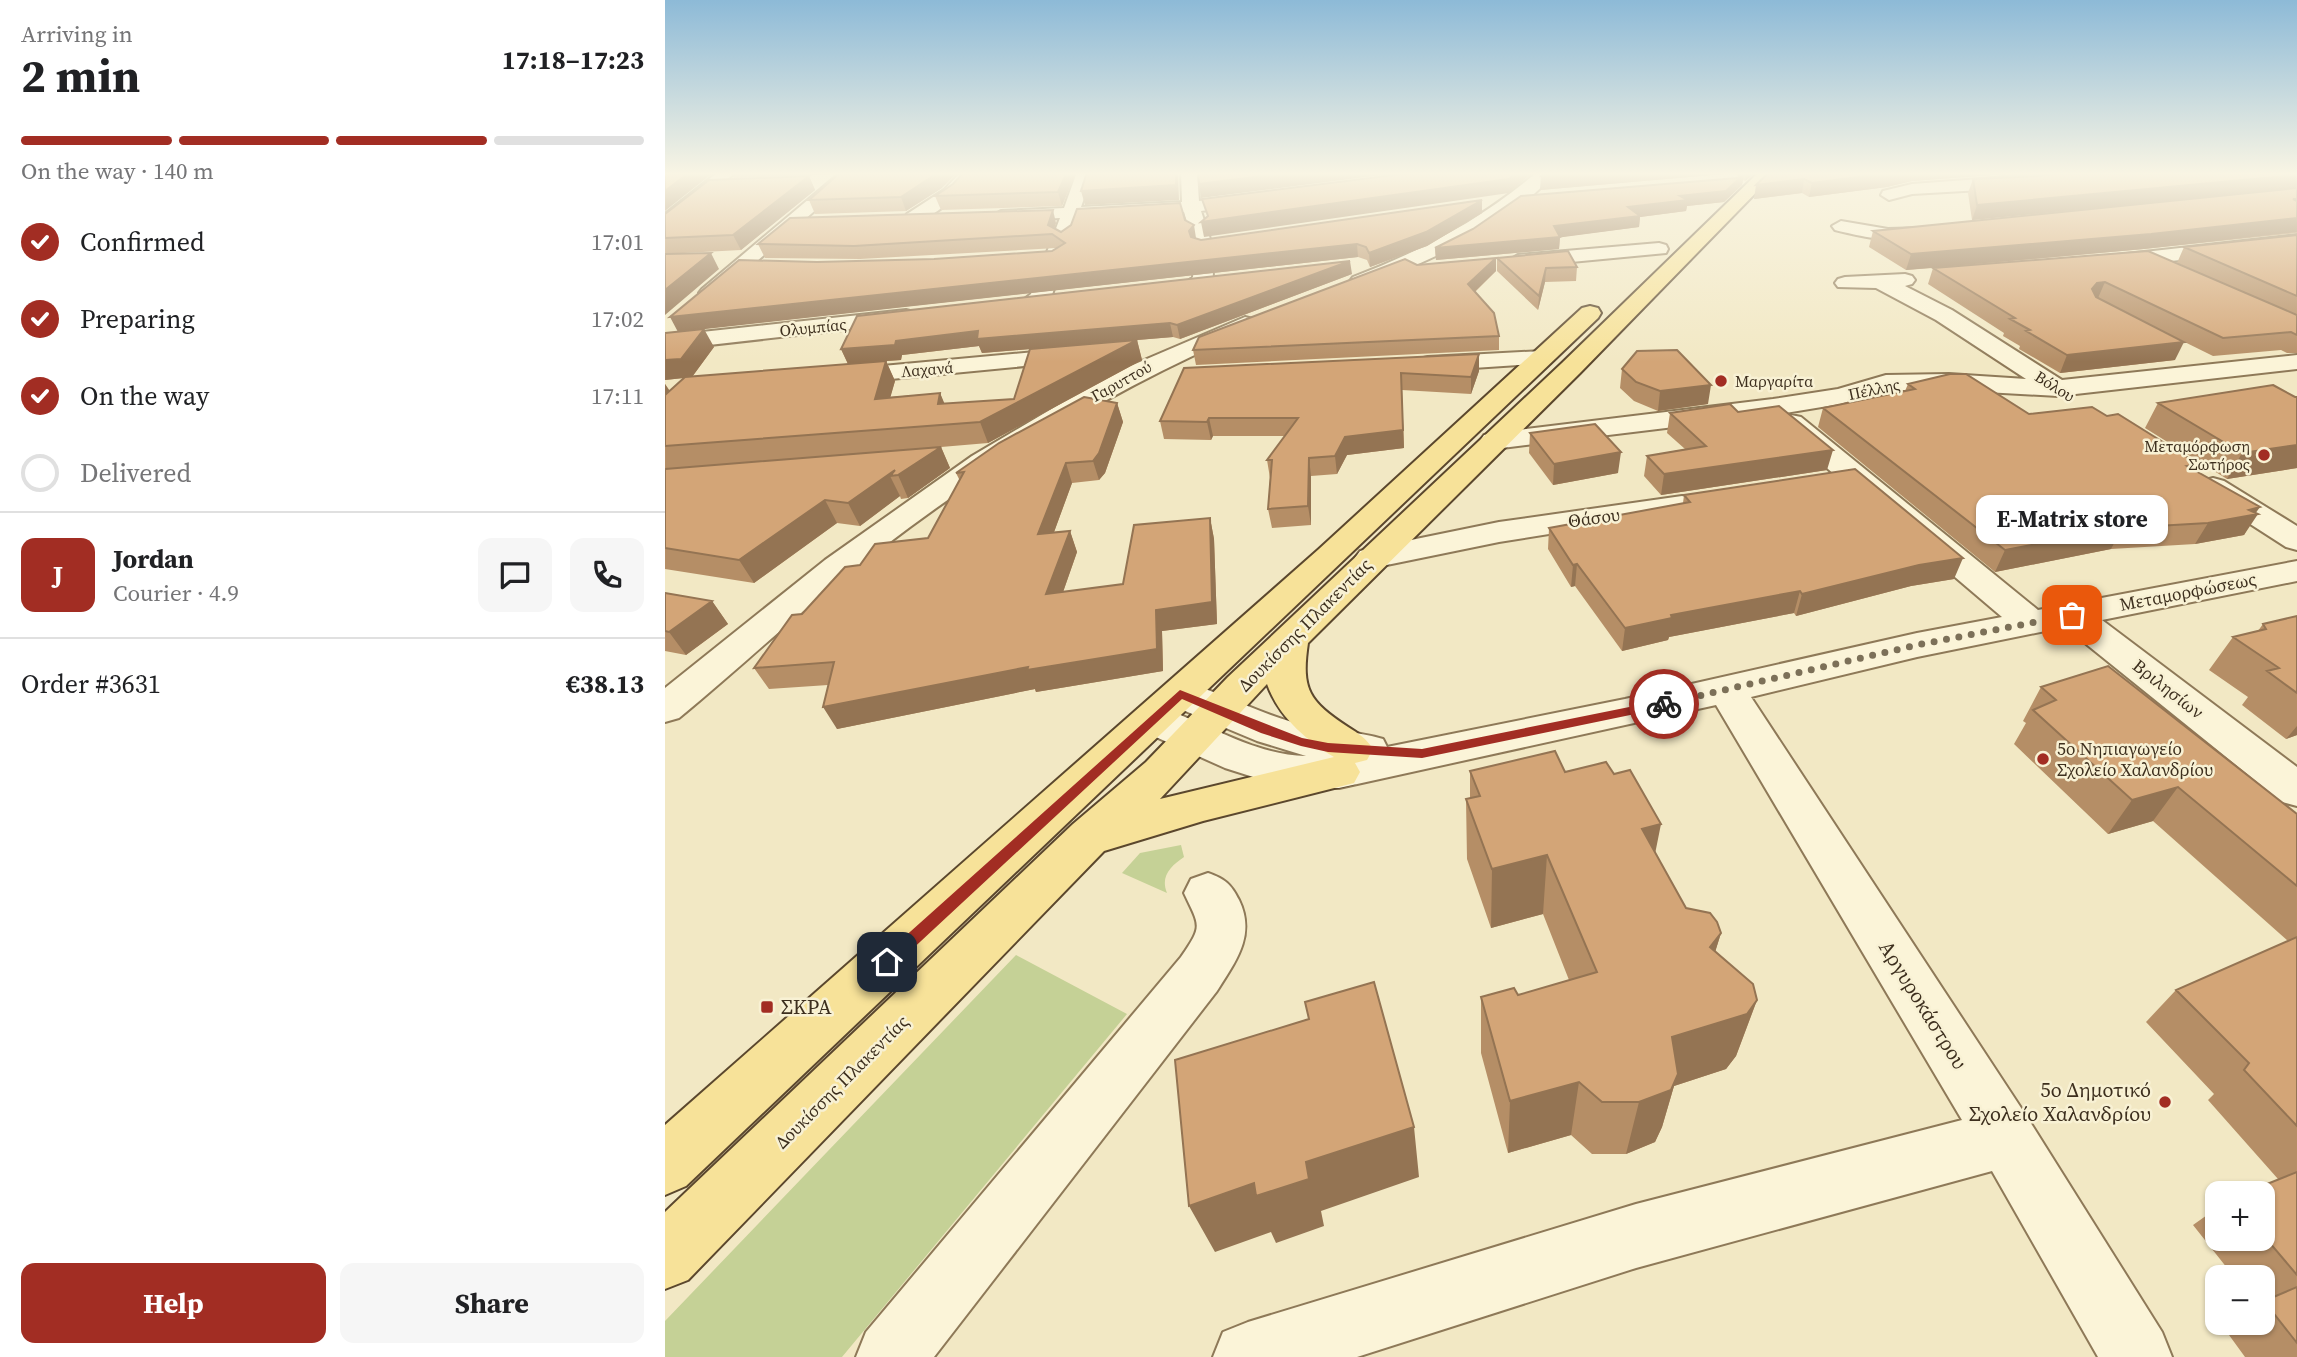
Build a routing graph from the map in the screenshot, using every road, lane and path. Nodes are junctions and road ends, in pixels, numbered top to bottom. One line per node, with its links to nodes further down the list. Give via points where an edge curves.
1 (775, 235): 16 (street)
2 (1064, 235): 11 (street)
3 (1206, 235): 25 (street, via 1210,244 1203,279)
4 (1465, 235): 10 (street)
5 (1674, 235): 9 (main road, Δουκίσσης Πλακεντίας)
6 (1703, 235): 48 (main road, Δουκίσσης Πλακεντίας)
7 (2297, 241): 8 (street)
8 (2248, 246): 13 (street); 15 (street)
9 (1659, 249): 17 (street); 38 (main road, Δουκίσσης Πλακεντίας)
10 (1426, 254): 10 (street, via 1341,278 1380,273)
11 (1056, 256): 12 (street); 29 (street, via 1040,298)
12 (1029, 258)
13 (2144, 258): 18 (street); 20 (street)
14 (721, 260): 16 (street)
15 (2285, 261)
16 (746, 262): 19 (street); 28 (street)
17 (1494, 263)
18 (2089, 263)
19 (770, 267)
20 (2183, 276)
21 (1922, 278): 23 (street)
22 (1220, 282): 25 (street)
23 (1881, 282): 24 (street); 45 (street, Βόλου, via 1944,315)
24 (1845, 284)
25 (1193, 286): 26 (street)
26 (1166, 289)
27 (1056, 301): 29 (street)
28 (694, 304)
29 (1029, 304): 30 (street)
30 (1002, 307)
31 (921, 316): 33 (street, Ολυμπίας)
32 (1266, 317): 34 (street, Γαρυττού)
33 (665, 343)
34 (1189, 346): 35 (street); 44 (street, Γαρυττού)
35 (1127, 350)
36 (2179, 351): 41 (street)
37 (1099, 353): 43 (street, Λαχανά)
38 (1542, 358): 40 (street); 63 (main road, Δουκίσσης Πλακεντίας)
39 (2297, 362): 41 (street, Πέλλης)
40 (1407, 365)
41 (2214, 369): 45 (street, Πέλλης)
42 (1178, 376): 44 (street)
43 (810, 379)
44 (1125, 379): 49 (street, Γαρυττού)
45 (2058, 388): 46 (street, Πέλλης, via 1903,382); 47 (street, Βόλου)
46 (1773, 407): 48 (street, Πέλλης); 52 (street)
47 (2092, 410)
48 (1494, 441): 56 (main road, Δουκίσσης Πλακεντίας)
49 (995, 453): 50 (street); 62 (street, Γαρυττού, via 836,567)
50 (942, 457)
51 (2195, 475): 55 (street)
52 (1857, 477): 53 (street); 59 (street)
53 (1817, 484)
54 (1708, 501): 56 (street, Θάσου, via 1499,532)
55 (2297, 540)
56 (1372, 558): 60 (main road, Δουκίσσης Πλακεντίας)
57 (2297, 571): 58 (street, Μεταμορφώσεως)
58 (2072, 615): 59 (street, Μεταμορφώσεως); 65 (street, Βριλησίων)
59 (2032, 624): 61 (street, Μεταμορφώσεως, via 1917,645)
60 (1290, 639): 63 (main road, Δουκίσσης Πλακεντίας); 64 (main road, via 1287,686)
61 (1727, 690): 64 (street, Μεταμορφώσεως, via 1422,754); 68 (street, Αργυροκάστρου)
62 (665, 708)
63 (1187, 715): 64 (street, Μεταμορφώσεως, via 1240,757 1285,771); 66 (main road, Δουκίσσης Πλακεντίας, via 1161,773); 69 (main road, Δουκίσσης Πλακεντίας)
64 (1346, 761): 66 (main road)
65 (2297, 790)
66 (1089, 837): 70 (main road, Δουκίσσης Πλακεντίας)
67 (1208, 893): 71 (street, via 1220,907 1224,927 1199,974)
68 (2005, 1138): 72 (street, via 1636,1236); 73 (street, Αργυροκάστρου)
69 (665, 1165)
70 (665, 1257)
71 (891, 1357)
72 (1250, 1357)
73 (2137, 1357)

